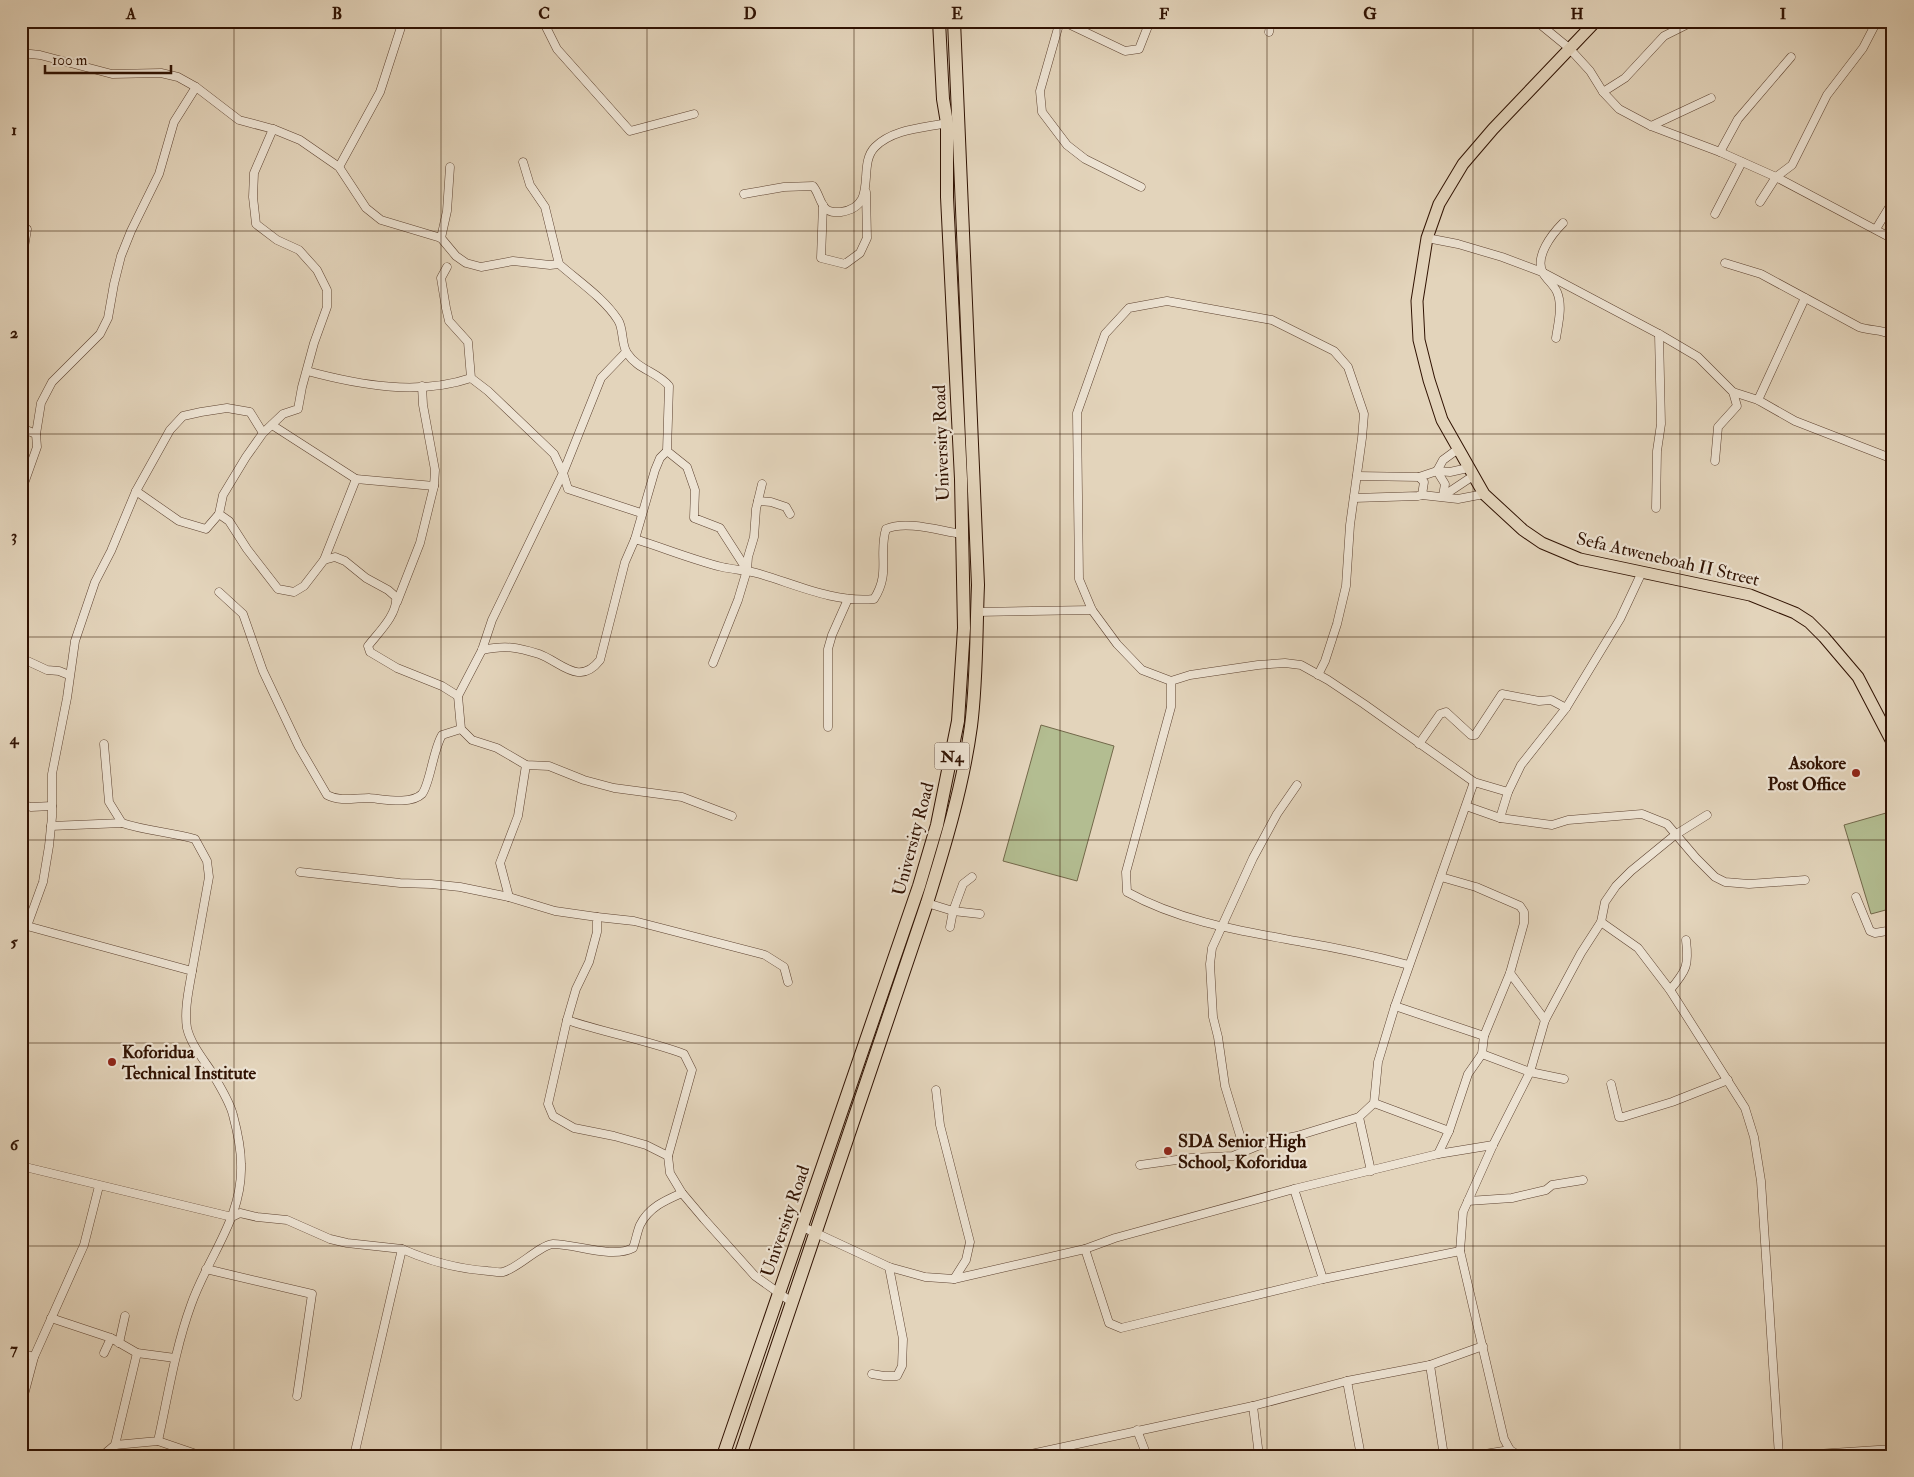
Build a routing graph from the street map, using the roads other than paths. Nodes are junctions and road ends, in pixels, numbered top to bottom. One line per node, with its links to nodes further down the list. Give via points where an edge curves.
1 (403, 21): 26 (street, via 380,92)
2 (543, 21): 19 (street, via 557,49 630,131)
3 (939, 21): 20 (highway, University Road / N4)
4 (954, 21): 70 (highway, University Road / N4)
5 (1061, 21): 6 (street, via 1125,51 1140,49); 30 (street, via 1040,91 1042,112 1067,145)
6 (1150, 21)
7 (1271, 21): 12 (street)
8 (1536, 21): 13 (street)
9 (1596, 21): 13 (main road, Sefa Atweneboah II Street)
10 (1694, 21): 17 (street, via 1664,36 1625,78)
11 (1877, 21): 28 (street, via 1863,48 1827,95 1792,165)
12 (1269, 32)
13 (1569, 48): 17 (street, via 1590,71); 40 (main road, Sefa Atweneboah II Street, via 1463,164 1440,204)
14 (21, 53): 16 (street, via 112,74 161,73)
15 (1791, 57): 23 (street, via 1738,119)
16 (196, 87): 22 (street, via 239,120); 60 (street, via 174,122 159,174 130,231 121,256 108,318 100,334 52,382 41,403)
17 (1602, 92): 21 (street, via 1619,109)
18 (1710, 98): 21 (street)
19 (694, 114)
20 (947, 123): 29 (street, via 894,134 876,146 868,155); 72 (highway, University Road / N4, via 947,197)
21 (1651, 126): 23 (street)
22 (273, 129): 26 (street, via 300,140); 52 (street, via 254,173 256,224 277,240 299,250 317,270 327,290 328,307)
23 (1720, 152): 25 (street)
24 (524, 162): 43 (street, via 530,185 545,207)
25 (1742, 162): 28 (street); 35 (street)
26 (339, 167): 39 (street, via 366,208 381,220)
27 (450, 167): 39 (street, via 447,211)
28 (1776, 177): 33 (street); 38 (street)
29 (866, 187): 34 (street, via 854,208 833,212); 34 (street, via 867,238 860,253 845,264 821,258)
30 (1141, 187)
31 (744, 194): 34 (street, via 813,186)
32 (1893, 201): 38 (street)
33 (1760, 202)
34 (823, 203)
35 (1715, 214)
36 (1563, 223): 46 (street, via 1542,254 1539,263)
37 (21, 226): 44 (street, via 27,230)
38 (1876, 229): 41 (street)
39 (441, 238): 43 (street, via 466,263 481,266 513,261)
40 (1427, 238): 46 (street, via 1502,257); 61 (main road, Sefa Atweneboah II Street, via 1418,301 1419,340 1442,420)
41 (1893, 239)
42 (1725, 263): 47 (street, via 1761,274)
43 (559, 264): 51 (street, via 620,321)
44 (21, 266)
45 (447, 267): 53 (street, via 441,278 446,308 449,321 468,342)
46 (1542, 272): 48 (street); 50 (street, via 1557,293 1560,314)
47 (1805, 298): 49 (street, via 1859,326); 56 (street)
48 (1659, 334): 55 (street, via 1698,358); 82 (street, via 1661,424)
49 (1893, 335)
50 (1556, 338)
51 (626, 352): 62 (street, via 644,370 663,378 669,386); 67 (street, via 601,378)
52 (306, 371): 54 (street, via 368,384); 57 (street, via 298,409 283,414)
53 (471, 378): 54 (street); 67 (street, via 554,454)
54 (422, 386): 74 (street)
55 (1733, 392): 56 (street); 64 (street, via 1737,406 1718,428)
56 (1758, 400): 63 (street, via 1795,421)
57 (272, 425): 59 (street); 71 (street)
58 (21, 428): 60 (street)
59 (263, 433): 75 (street, via 250,412 227,408 182,416 170,430); 84 (street, via 226,490)
60 (36, 434): 76 (street, via 37,447)
61 (1458, 449): 65 (street, via 1443,460); 66 (main road, Sefa Atweneboah II Street)
62 (667, 451): 83 (street, via 658,464); 89 (street, via 687,467 696,490 694,518 720,528)
63 (1893, 459)
64 (1715, 461)
65 (1436, 471): 66 (street); 69 (street); 79 (street, via 1445,484)
66 (1471, 472): 77 (main road, Sefa Atweneboah II Street); 79 (street)
67 (563, 473): 83 (street, via 568,489); 96 (street, via 492,620)
68 (1357, 476): 69 (street); 80 (street); 94 (street, via 1364,414 1348,367 1334,351 1272,320 1167,301 1129,308 1105,334 1077,413 1079,579)
69 (1418, 477): 78 (street, via 1424,482)
70 (974, 478): 72 (highway); 95 (highway, University Road / N4)
71 (356, 479): 74 (street); 88 (street)
72 (961, 479): 86 (highway, University Road / N4)
73 (762, 484): 81 (street)
74 (434, 486): 93 (street, via 420,543)
75 (136, 491): 84 (street, via 179,522 197,527 206,529); 99 (street, via 95,582 75,641)
76 (21, 492)
77 (1484, 494): 79 (street, via 1458,499); 90 (main road, Sefa Atweneboah II Street, via 1542,543 1580,558)
78 (1422, 495): 79 (street); 80 (street)
79 (1443, 496)
80 (1354, 498): 100 (street, via 1346,586 1337,624)
81 (758, 501): 85 (street, via 786,506); 89 (street)
82 (1656, 508)
83 (641, 513): 87 (street)
84 (219, 514): 88 (street, via 229,521 278,589 294,592 304,586)
85 (790, 514)
86 (962, 534): 92 (street, via 909,526 886,529 881,588 874,599); 169 (highway, University Road / N4, via 964,628 958,721 937,825)
87 (635, 538): 89 (street, via 723,567); 96 (street, via 625,562 600,660 594,668 583,672 571,671 542,655 502,646)
88 (324, 560): 93 (street, via 335,557 345,561 388,590 396,597)
89 (747, 570): 92 (street); 98 (street)
90 (1642, 572): 103 (street, via 1620,620); 108 (main road, Sefa Atweneboah II Street, via 1750,595 1809,622 1858,676)
91 (219, 592): 105 (street, via 243,614 263,671 299,747 327,796 392,800 420,796 425,789 437,743 442,735)
92 (848, 600): 104 (street, via 828,649)
93 (397, 603): 102 (street, via 368,646 370,652)
94 (1092, 610): 95 (street); 101 (street, via 1117,644 1142,670)
95 (977, 612): 128 (highway, University Road / N4, via 971,726 950,829)
96 (482, 650): 102 (street)
97 (21, 658): 99 (street, via 46,670)
98 (713, 663)
99 (69, 675): 114 (street, via 52,774)
100 (1318, 675): 101 (street, via 1300,665 1285,663 1190,675); 107 (street)
101 (1170, 681): 135 (street, via 1171,707 1126,872 1127,892 1172,914)
102 (458, 696): 105 (street)
103 (1566, 708): 107 (street, via 1551,700 1502,694 1476,735 1471,735 1446,712 1440,714); 112 (street, via 1522,765)
104 (828, 727)
105 (461, 728): 109 (street, via 472,740 497,748)
106 (104, 744): 119 (street, via 110,802)
107 (1419, 744): 110 (street)
108 (1893, 744)
109 (526, 765): 117 (street, via 549,766 614,788 682,797); 126 (street, via 518,816 500,863)
110 (1474, 782): 112 (street); 115 (street)
111 (1297, 785): 135 (street, via 1253,858)
112 (1508, 792): 118 (street)
113 (21, 804): 114 (street)
114 (52, 806): 120 (street)
115 (1466, 806): 118 (street); 124 (street)
116 (1707, 815): 121 (street)
117 (732, 816)
118 (1500, 818): 121 (street, via 1552,825 1568,820 1642,814 1667,824)
119 (122, 823): 120 (street); 139 (street, via 195,839 207,861 209,877)
120 (51, 826): 133 (street, via 43,882)
121 (1674, 835): 125 (street, via 1715,877 1725,882 1749,884); 132 (street, via 1616,886 1605,902)
122 (300, 872): 126 (street, via 450,886)
123 (972, 877): 129 (street, via 963,884)
124 (1442, 877): 138 (street); 140 (street, via 1520,906 1524,912 1524,923)
125 (1805, 880)
126 (509, 897): 131 (street, via 554,911)
127 (1856, 897): 136 (street, via 1870,931)
128 (928, 903): 129 (street); 170 (highway, University Road / N4)
129 (952, 911): 130 (street); 134 (street)
130 (980, 914)
131 (597, 916): 141 (street, via 641,922 766,955 784,967); 144 (street, via 597,932 589,962 576,989)
132 (1601, 922): 142 (street, via 1638,948); 145 (street)
133 (24, 925): 139 (street)
134 (950, 927)
135 (1222, 927): 138 (street, via 1348,950); 157 (street, via 1212,948 1210,964 1213,1017 1226,1086)
136 (1893, 930)
137 (1686, 940): 142 (street, via 1686,969)
138 (1409, 965): 143 (street)
139 (192, 971): 168 (street, via 186,1007 187,1028 233,1114 240,1153 241,1190)
140 (1510, 973): 145 (street); 146 (street)
141 (788, 982)
142 (1670, 990): 150 (street)
143 (1395, 1006): 146 (street); 153 (street, via 1378,1062)
144 (567, 1020): 159 (street, via 548,1104 553,1116 574,1128 646,1145); 159 (street, via 684,1054 692,1070)
145 (1545, 1020): 148 (street)
146 (1484, 1036): 147 (street)
147 (1482, 1054): 148 (street); 155 (street, via 1468,1074)
148 (1530, 1072): 149 (street); 156 (street)
149 (1564, 1079)
150 (1728, 1080): 151 (street, via 1623,1117 1620,1117); 213 (street, via 1745,1108 1761,1181)
151 (1611, 1084)
152 (936, 1090): 176 (street, via 940,1125 970,1242 966,1260)
153 (1374, 1103): 154 (street); 155 (street)
154 (1359, 1117): 157 (street, via 1267,1142); 162 (street)
155 (1449, 1131): 158 (street)
156 (1493, 1145): 158 (street); 167 (street)
157 (1246, 1152): 161 (street)
158 (1438, 1154): 162 (street)
159 (668, 1156): 166 (street, via 670,1173)
160 (21, 1166): 164 (street)
161 (1140, 1166)
162 (1371, 1171): 165 (street)
163 (1583, 1180): 167 (street, via 1552,1185 1546,1190 1512,1198)
164 (99, 1186): 168 (street); 181 (street, via 84,1245)
165 (1294, 1189): 172 (street); 177 (street)
166 (682, 1193): 171 (street, via 647,1214 632,1248 626,1252 551,1244 503,1272 442,1264); 178 (street, via 756,1276)
167 (1468, 1200): 173 (street, via 1462,1222)
168 (232, 1217): 171 (street, via 240,1213 287,1220 330,1240); 175 (street)
169 (802, 1227): 170 (street); 178 (highway, University Road / N4)
170 (815, 1232): 174 (street); 179 (highway, University Road / N4)
171 (402, 1249): 203 (street)
172 (1085, 1249): 176 (street); 177 (street, via 1109,1323 1121,1328)
173 (1460, 1251): 177 (street); 184 (street)
174 (889, 1267): 176 (street, via 925,1277); 191 (street, via 903,1339 902,1366 896,1376)
175 (206, 1269): 189 (street, via 190,1305); 193 (street, via 312,1294)
176 (954, 1279)
177 (1323, 1279)
178 (778, 1293): 179 (street); 204 (highway, University Road / N4)
179 (793, 1303): 205 (highway, University Road / N4)
180 (125, 1316): 183 (street)
181 (50, 1318): 182 (street); 188 (street)
182 (111, 1338): 183 (street); 186 (street)
183 (119, 1343): 187 (street)
184 (1483, 1346): 190 (street); 200 (street, via 1504,1438)
185 (21, 1353): 188 (street)
186 (104, 1353)
187 (137, 1353): 189 (street); 198 (street)
188 (34, 1357): 194 (street)
189 (175, 1358): 197 (street)
190 (1430, 1364): 192 (street); 210 (street)
191 (872, 1374)
192 (1347, 1381): 195 (street); 209 (street)
193 (297, 1396)
194 (21, 1406)
195 (1253, 1406): 196 (street); 208 (street)
196 (1137, 1430): 206 (street); 207 (street)
197 (158, 1441): 198 (street); 202 (street)
198 (115, 1445): 201 (street)
199 (1893, 1449): 214 (street)
200 (1510, 1450): 211 (street); 212 (street)
201 (102, 1456)
202 (202, 1456)
203 (354, 1456)
204 (723, 1456)
205 (740, 1456)
206 (1022, 1456)
207 (1147, 1456)
208 (1259, 1456)
209 (1360, 1456)
210 (1444, 1456)
211 (1472, 1456)
212 (1520, 1456)
213 (1779, 1456)
214 (1786, 1456)

